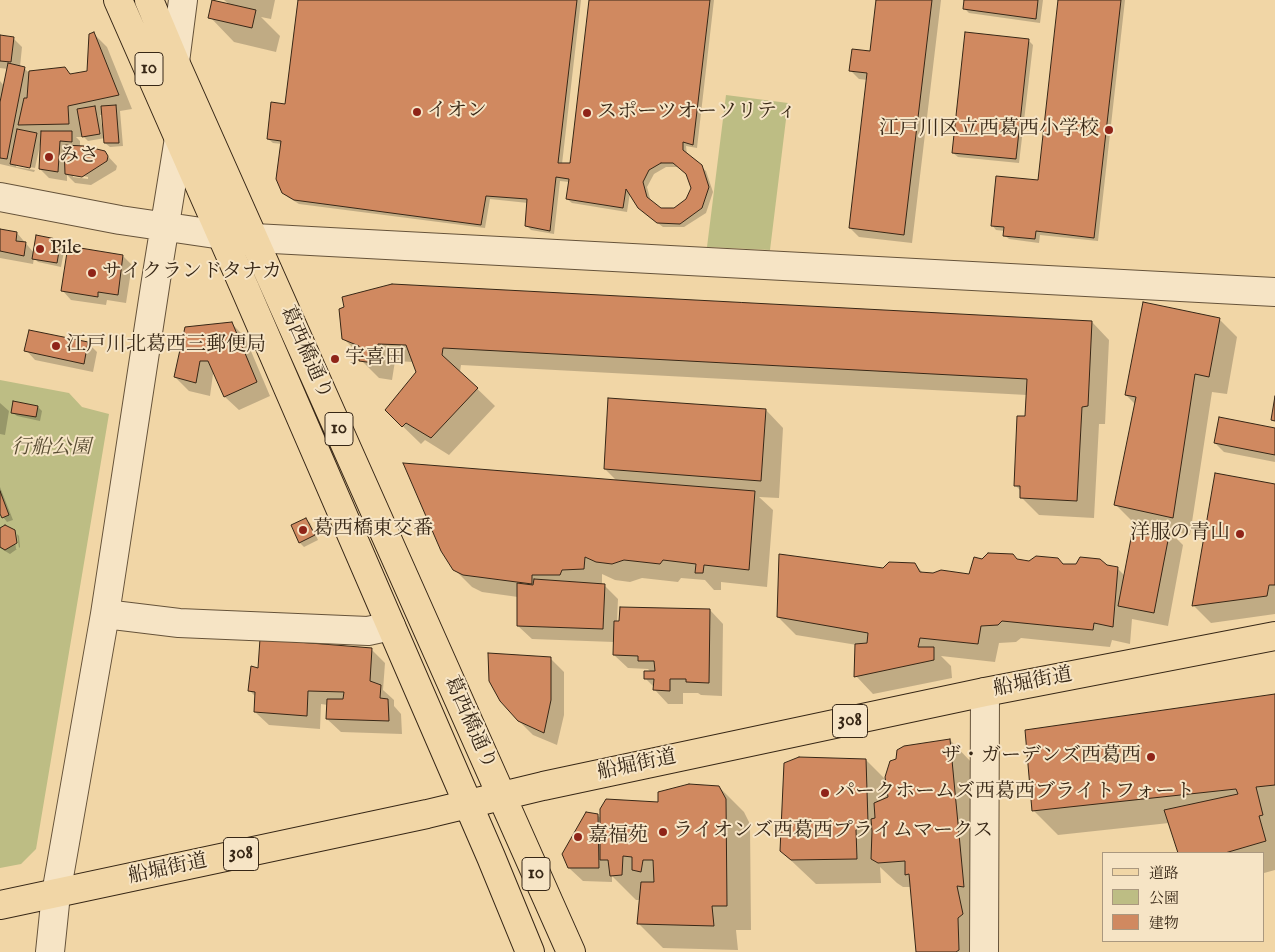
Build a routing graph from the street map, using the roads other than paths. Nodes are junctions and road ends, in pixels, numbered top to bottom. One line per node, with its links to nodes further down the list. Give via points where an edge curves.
1 (118, 0): 5 (main road, 葛西橋通り / 10)
2 (149, 0): 4 (main road, 葛西橋通り / 10)
3 (184, 0): 4 (street)
4 (175, 62): 5 (street); 9 (main road, 葛西橋通り / 10)
5 (179, 138): 7 (street); 8 (main road, 葛西橋通り / 10)
6 (0, 197): 7 (street)
7 (166, 226): 8 (street); 11 (street)
8 (222, 235): 9 (street); 12 (main road, 葛西橋通り / 10)
9 (254, 238): 10 (street); 15 (main road, 葛西橋通り / 10)
10 (1275, 292)
11 (105, 614): 12 (street, via 199,624 368,631); 17 (street)
12 (391, 626): 16 (main road, 葛西橋通り / 10)
13 (1275, 636): 14 (main road, 船堀街道 / 308)
14 (985, 692): 15 (main road, 船堀街道 / 308); 22 (street)
15 (502, 796): 16 (main road, 船堀街道 / 308); 21 (main road, 葛西橋通り / 10)
16 (467, 804): 17 (main road, 船堀街道 / 308); 20 (main road, 葛西橋通り / 10)
17 (56, 894): 18 (main road, 船堀街道 / 308); 19 (street)
18 (0, 905)
19 (50, 952)
20 (530, 952)
21 (571, 952)
22 (984, 952)

